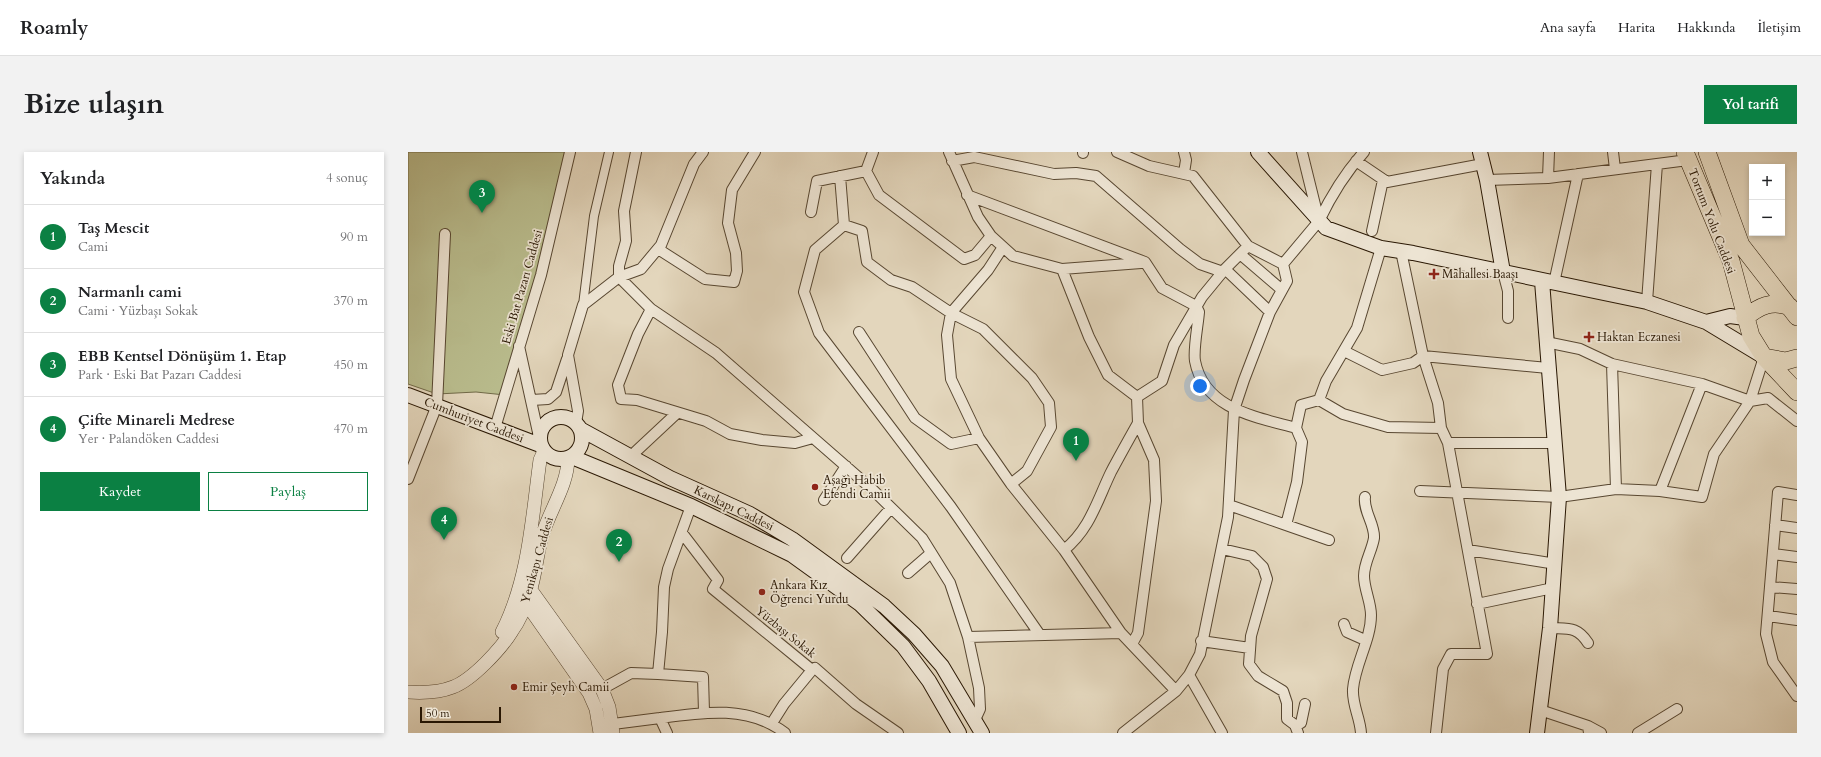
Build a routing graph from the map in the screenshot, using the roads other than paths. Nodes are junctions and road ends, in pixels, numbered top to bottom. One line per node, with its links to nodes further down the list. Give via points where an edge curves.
1 (570, 152): 61 (street, Eski Bat Pazarı Caddesi, via 541,274)
2 (610, 152): 50 (street, via 594,216)
3 (636, 152): 46 (street, via 624,211 626,241 619,266)
4 (703, 152): 38 (street, via 694,164)
5 (756, 152): 38 (street, via 732,190 728,223 736,253 737,271 734,282 705,279)
6 (873, 152): 21 (street)
7 (1117, 152): 22 (street, via 1149,166)
8 (1184, 152): 22 (street)
9 (1258, 152): 30 (main road)
10 (1302, 152): 30 (street)
11 (1364, 152): 18 (street)
12 (1548, 152): 25 (street)
13 (1613, 152): 20 (street)
14 (1707, 152): 54 (highway, Tortum Yolu Caddesi, via 1741,245)
15 (950, 156): 28 (street); 44 (street, via 974,156 1054,174 1076,173 1096,176 1200,264)
16 (1687, 156): 19 (street); 57 (highway, Tortum Yolu Caddesi, via 1731,261)
17 (1481, 158): 26 (street, via 1387,182); 27 (main road)
18 (1356, 161): 26 (street); 30 (street, via 1329,200)
19 (1657, 164): 20 (street); 49 (street)
20 (1615, 169): 23 (street)
21 (866, 171): 24 (street); 34 (street, via 879,195 964,259 975,255)
22 (1184, 173): 35 (street, via 1193,176)
23 (1578, 174): 25 (street); 47 (street)
24 (840, 176): 29 (street, via 817,181); 31 (street)
25 (1548, 178): 27 (street)
26 (1384, 180): 32 (street)
27 (1487, 180): 45 (main road)
28 (967, 195): 34 (street); 41 (street)
29 (811, 212)
30 (1319, 221): 37 (main road, via 1326,228); 42 (street)
31 (844, 226): 55 (street, via 862,231 868,262 891,280 912,286); 131 (street, via 815,250 804,292 819,334 951,507)
32 (1372, 231)
33 (445, 234): 76 (street)
34 (991, 236): 36 (street)
35 (1248, 246): 40 (street); 42 (street)
36 (1003, 247): 43 (street, via 1013,256); 55 (street, via 988,270)
37 (1381, 248): 39 (main road); 62 (street, via 1358,328)
38 (658, 249): 46 (street, via 641,269)
39 (1401, 251): 45 (main road); 64 (street)
40 (1240, 254): 44 (street); 48 (street)
41 (1145, 262): 43 (street); 51 (street, via 1162,288)
42 (1283, 264): 48 (street, via 1287,281)
43 (1062, 269): 72 (street, via 1089,337 1108,375)
44 (1224, 270): 51 (street); 53 (street)
45 (1502, 272): 47 (main road); 56 (street, via 1508,291)
46 (619, 277): 50 (street); 52 (street)
47 (1548, 282): 49 (main road); 60 (main road)
48 (1282, 290): 53 (street)
49 (1647, 302): 58 (main road)
50 (583, 305): 63 (street)
51 (1196, 306): 72 (street, via 1174,345 1162,381); 77 (street, via 1199,312 1194,360 1203,386)
52 (651, 309): 78 (street, via 618,385 621,400 637,400); 85 (street, via 716,353)
53 (1270, 312): 77 (street)
54 (1793, 312): 57 (highway, via 1782,304 1771,303)
55 (951, 313): 86 (street, via 947,335 951,379); 94 (street, via 983,329 1032,378 1049,403 1051,427 1027,471)
56 (1508, 318)
57 (1745, 318): 58 (main road, via 1730,316); 65 (highway, Tortum Yolu Caddesi, via 1751,336)
58 (1706, 322): 65 (main road)
59 (859, 332): 86 (street, via 915,418 951,444)
60 (1546, 342): 67 (street, via 1580,349); 68 (main road)
61 (519, 346): 73 (street); 82 (street, Eski Bat Pazarı Caddesi)
62 (1344, 351): 64 (street, via 1382,370 1413,363); 74 (street, via 1326,381)
63 (568, 355): 73 (street, via 556,392 548,399); 81 (street, via 578,411)
64 (1423, 356): 68 (street); 84 (street, via 1438,403)
65 (1764, 358): 66 (highway, via 1786,361); 70 (highway, Tortum Yolu Caddesi); 75 (street)
66 (1797, 358)
67 (1612, 364): 69 (street); 95 (street)
68 (1548, 368): 88 (main road)
69 (1702, 384): 75 (street); 96 (street)
70 (1797, 392)
71 (408, 395): 76 (main road, Cumhuriyet Caddesi)
72 (1137, 397): 80 (street)
73 (532, 400): 89 (street)
74 (1319, 400): 83 (street, via 1301,405); 84 (street, via 1343,414 1388,427)
75 (1750, 401): 79 (street, via 1768,398); 96 (street, via 1714,454 1702,497)
76 (437, 405): 82 (main road, Cumhuriyet Caddesi); 93 (street)
77 (1234, 410): 83 (street); 103 (street)
78 (677, 413): 85 (street, via 706,421 730,434 762,440 795,443); 90 (street)
79 (1797, 421)
80 (1138, 423): 112 (street, via 1111,473 1088,524); 136 (street, via 1154,460 1156,501 1138,633)
81 (578, 426): 89 (main road, via 564,417 550,420 541,430); 90 (main road, Karskapı Caddesi); 91 (main road, via 582,435 580,447)
82 (495, 428): 89 (main road, Cumhuriyet Caddesi)
83 (1296, 428): 106 (street, via 1302,442)
84 (1441, 428): 87 (street)
85 (813, 438): 92 (street)
86 (979, 438): 94 (street)
87 (1448, 443): 88 (street); 98 (street)
88 (1554, 443): 101 (main road)
89 (541, 444): 91 (main road, via 555,459); 122 (street, via 528,546)
90 (631, 456): 151 (main road, Karskapı Caddesi, via 670,478 750,514 792,538 884,606 914,634 942,666)
91 (570, 458): 104 (main road); 122 (street, Yenikapı Caddesi, via 568,472 550,512)
92 (846, 466): 102 (street); 105 (street)
93 (408, 479)
94 (1011, 484): 112 (street)
95 (1616, 489): 96 (street); 101 (street)
96 (1660, 490)
97 (1420, 491): 98 (street)
98 (1457, 492): 101 (street); 113 (street)
99 (1797, 495): 107 (street, via 1778,492)
100 (1365, 497): 133 (street, via 1364,505 1370,515 1374,537 1366,559 1364,576 1371,615)
101 (1559, 497): 118 (main road)
102 (824, 500)
103 (1229, 505): 106 (street); 111 (street)
104 (692, 506): 109 (street); 160 (main road, via 792,555 860,604 903,646 928,681)
105 (891, 508): 114 (street, via 922,538); 117 (street)
106 (1286, 525): 110 (street)
107 (1775, 525): 108 (street); 115 (street)
108 (1797, 528)
109 (682, 533): 139 (street, Yüzbaşı Sokak, via 718,580 713,589); 140 (street, via 664,587)
110 (1329, 540)
111 (1222, 549): 134 (street); 137 (street, via 1252,556 1263,567 1267,579)
112 (1064, 550): 130 (street)
113 (1468, 550): 118 (street); 125 (street)
114 (931, 553): 119 (street); 132 (street, via 950,583)
115 (1773, 554): 116 (street); 120 (street)
116 (1797, 557)
117 (847, 558)
118 (1556, 564): 121 (main road)
119 (908, 573)
120 (1770, 587): 123 (street); 126 (street)
121 (1553, 588): 125 (street); 129 (main road)
122 (526, 589): 124 (street); 138 (street); 142 (street)
123 (1797, 589)
124 (526, 603): 138 (street, Yenikapı Caddesi, via 512,632); 156 (street, via 590,693)
125 (1477, 604): 165 (street, via 1487,654 1451,654 1443,669)
126 (1768, 616): 127 (street); 145 (street, via 1766,634 1773,662)
127 (1797, 620)
128 (1344, 624): 133 (street, via 1347,632)
129 (1550, 628): 135 (street, via 1573,629 1582,634); 148 (main road)
130 (1121, 633): 131 (street); 136 (street)
131 (1040, 635): 132 (street)
132 (968, 638): 151 (street, via 979,688 980,709)
133 (1365, 640): 164 (street, via 1356,668 1353,690 1354,706 1361,721)
134 (1201, 641): 137 (street); 141 (street, via 1200,654)
135 (1588, 643)
136 (1132, 644): 143 (street)
137 (1250, 648): 154 (street, via 1249,664 1258,676 1284,691 1287,719)
138 (489, 658): 144 (street, Yenikapı Caddesi, via 470,678 453,687 430,692)
139 (812, 670): 152 (street); 159 (street, Yüzbaşı Sokak, via 815,668 856,704)
140 (658, 674): 142 (street, via 630,673); 149 (street, via 703,677)
141 (1189, 675): 143 (street); 163 (street)
142 (602, 689): 153 (street)
143 (1176, 691): 162 (street)
144 (408, 692)
145 (1797, 696)
146 (1305, 704): 154 (street, via 1301,723)
147 (1677, 709): 168 (street)
148 (1540, 710): 155 (street); 166 (main road)
149 (704, 712): 150 (street); 152 (street, via 742,714)
150 (660, 718): 153 (street); 157 (street)
151 (975, 720): 161 (main road, Karskapı Caddesi)
152 (772, 723): 158 (street)
153 (613, 728)
154 (1296, 729)
155 (1589, 730): 167 (street)
156 (600, 733)
157 (667, 733)
158 (785, 733)
159 (898, 733)
160 (958, 733)
161 (982, 733)
162 (1124, 733)
163 (1222, 733)
164 (1361, 733)
165 (1436, 733)
166 (1537, 733)
167 (1601, 733)
168 (1638, 733)

